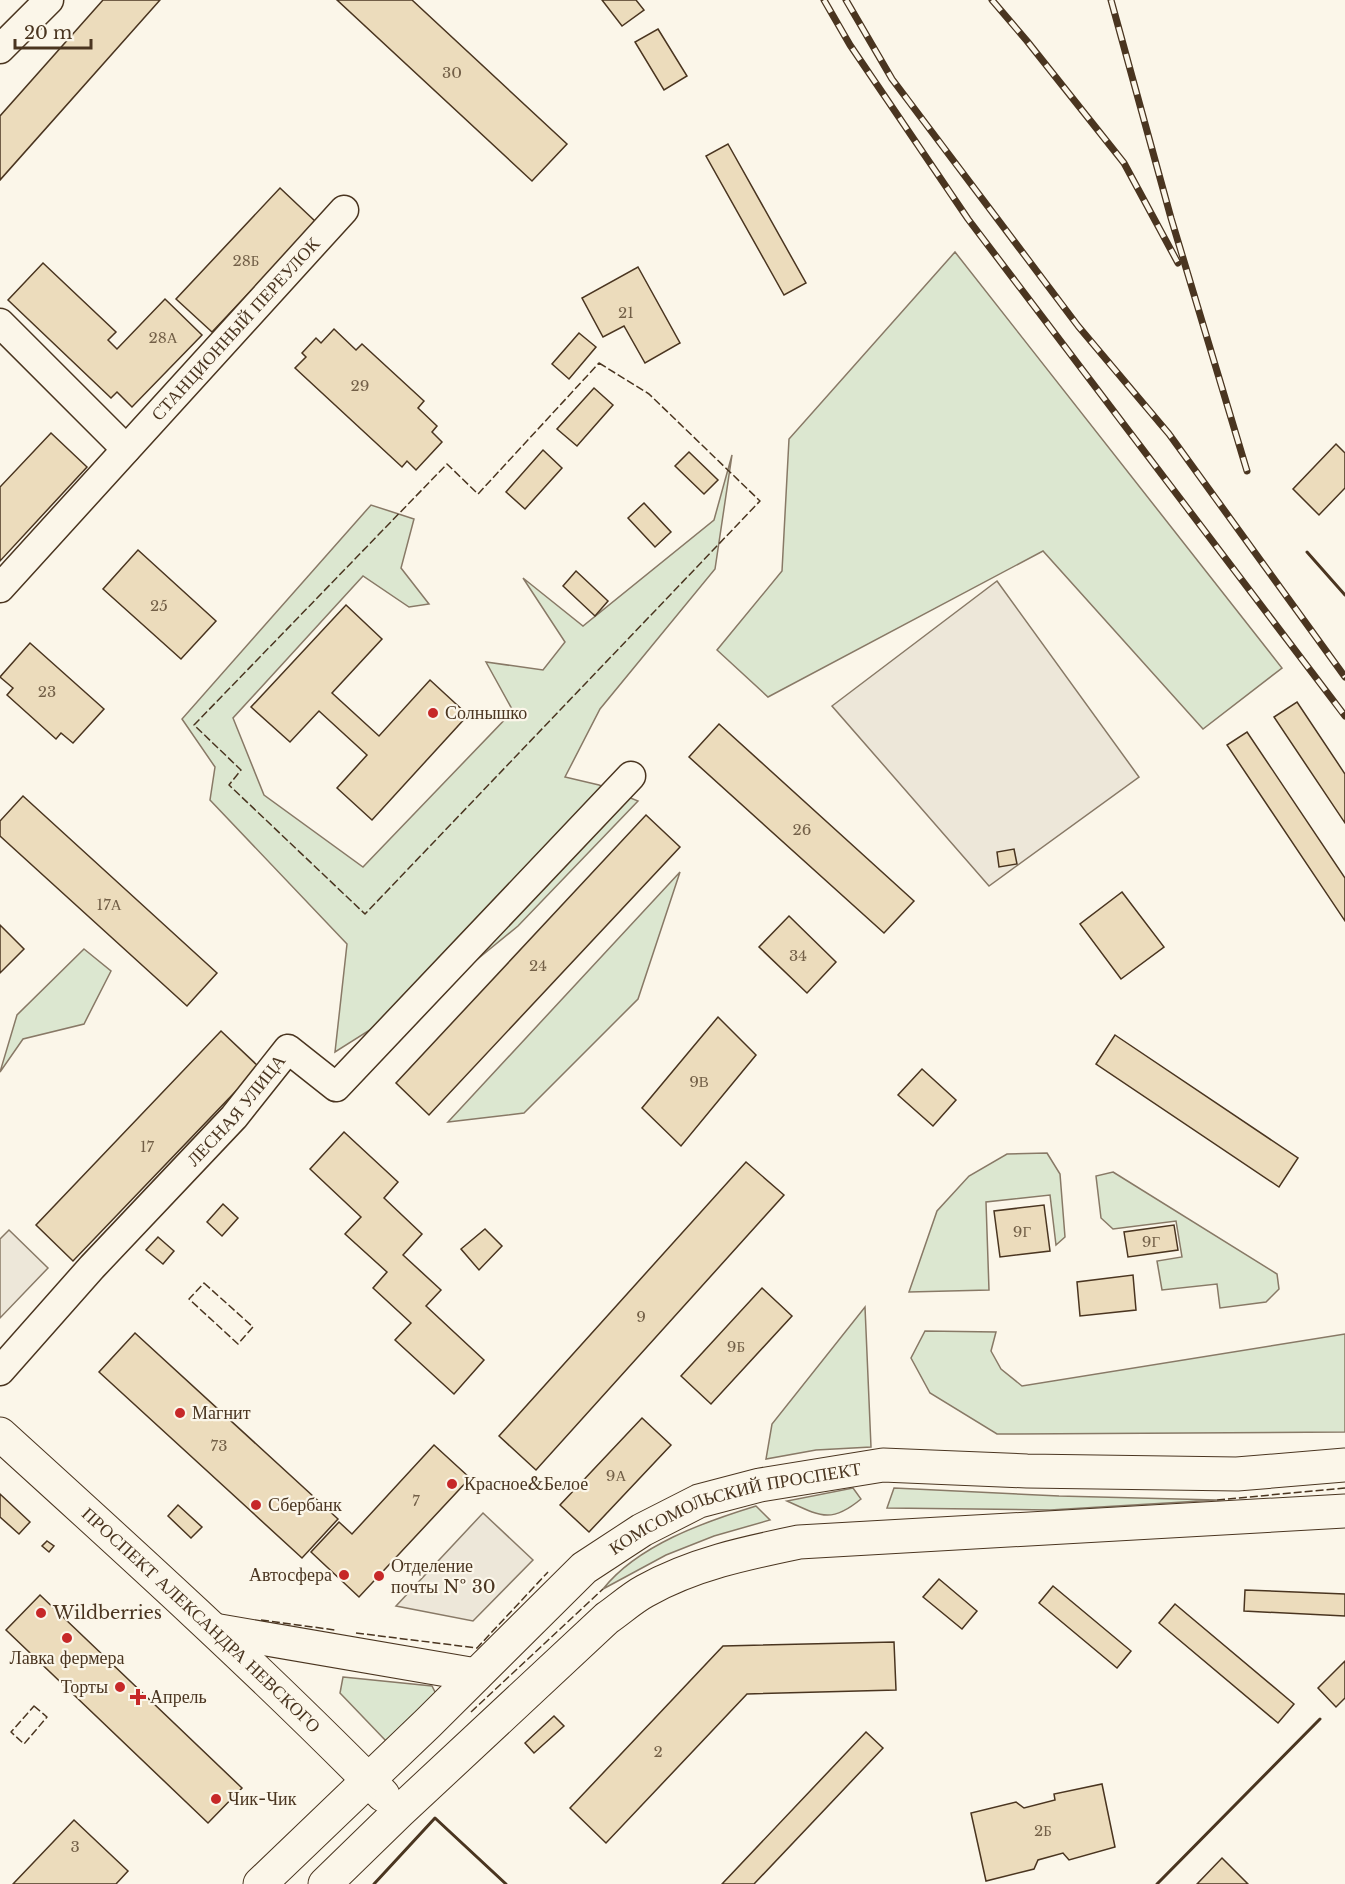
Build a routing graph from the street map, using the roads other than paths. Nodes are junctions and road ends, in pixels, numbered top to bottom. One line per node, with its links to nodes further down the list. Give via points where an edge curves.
1 (49, 0): 2 (street)
2 (0, 49)
3 (344, 210): 5 (street, СТАНЦИОННЫЙ ПЕРЕУЛОК)
4 (0, 323): 5 (street)
5 (126, 449): 6 (street, СТАНЦИОННЫЙ ПЕРЕУЛОК)
6 (0, 588)
7 (631, 776): 8 (street, ЛЕСНАЯ УЛИЦА, via 336,1087 288,1049 234,1117)
8 (0, 1371)
9 (0, 1434): 12 (main road, ПРОСПЕКТ АЛЕКСАНДРА НЕВСКОГО)
10 (1345, 1465): 13 (main road, КОМСОМОЛЬСКИЙ ПРОСПЕКТ, via 1237,1474 883,1465 760,1485 699,1501 642,1530 584,1568)
11 (1345, 1511): 15 (main road, via 811,1541 742,1554 694,1569 644,1591 607,1618)
12 (214, 1630): 13 (main road); 14 (main road, ПРОСПЕКТ АЛЕКСАНДРА НЕВСКОГО)
13 (476, 1674): 14 (main road, КОМСОМОЛЬСКИЙ ПРОСПЕКТ)
14 (368, 1780): 15 (main road, ПРОСПЕКТ АЛЕКСАНДРА НЕВСКОГО); 16 (main road, КОМСОМОЛЬСКИЙ ПРОСПЕКТ)
15 (399, 1812): 17 (main road)
16 (260, 1884)
17 (325, 1884)

